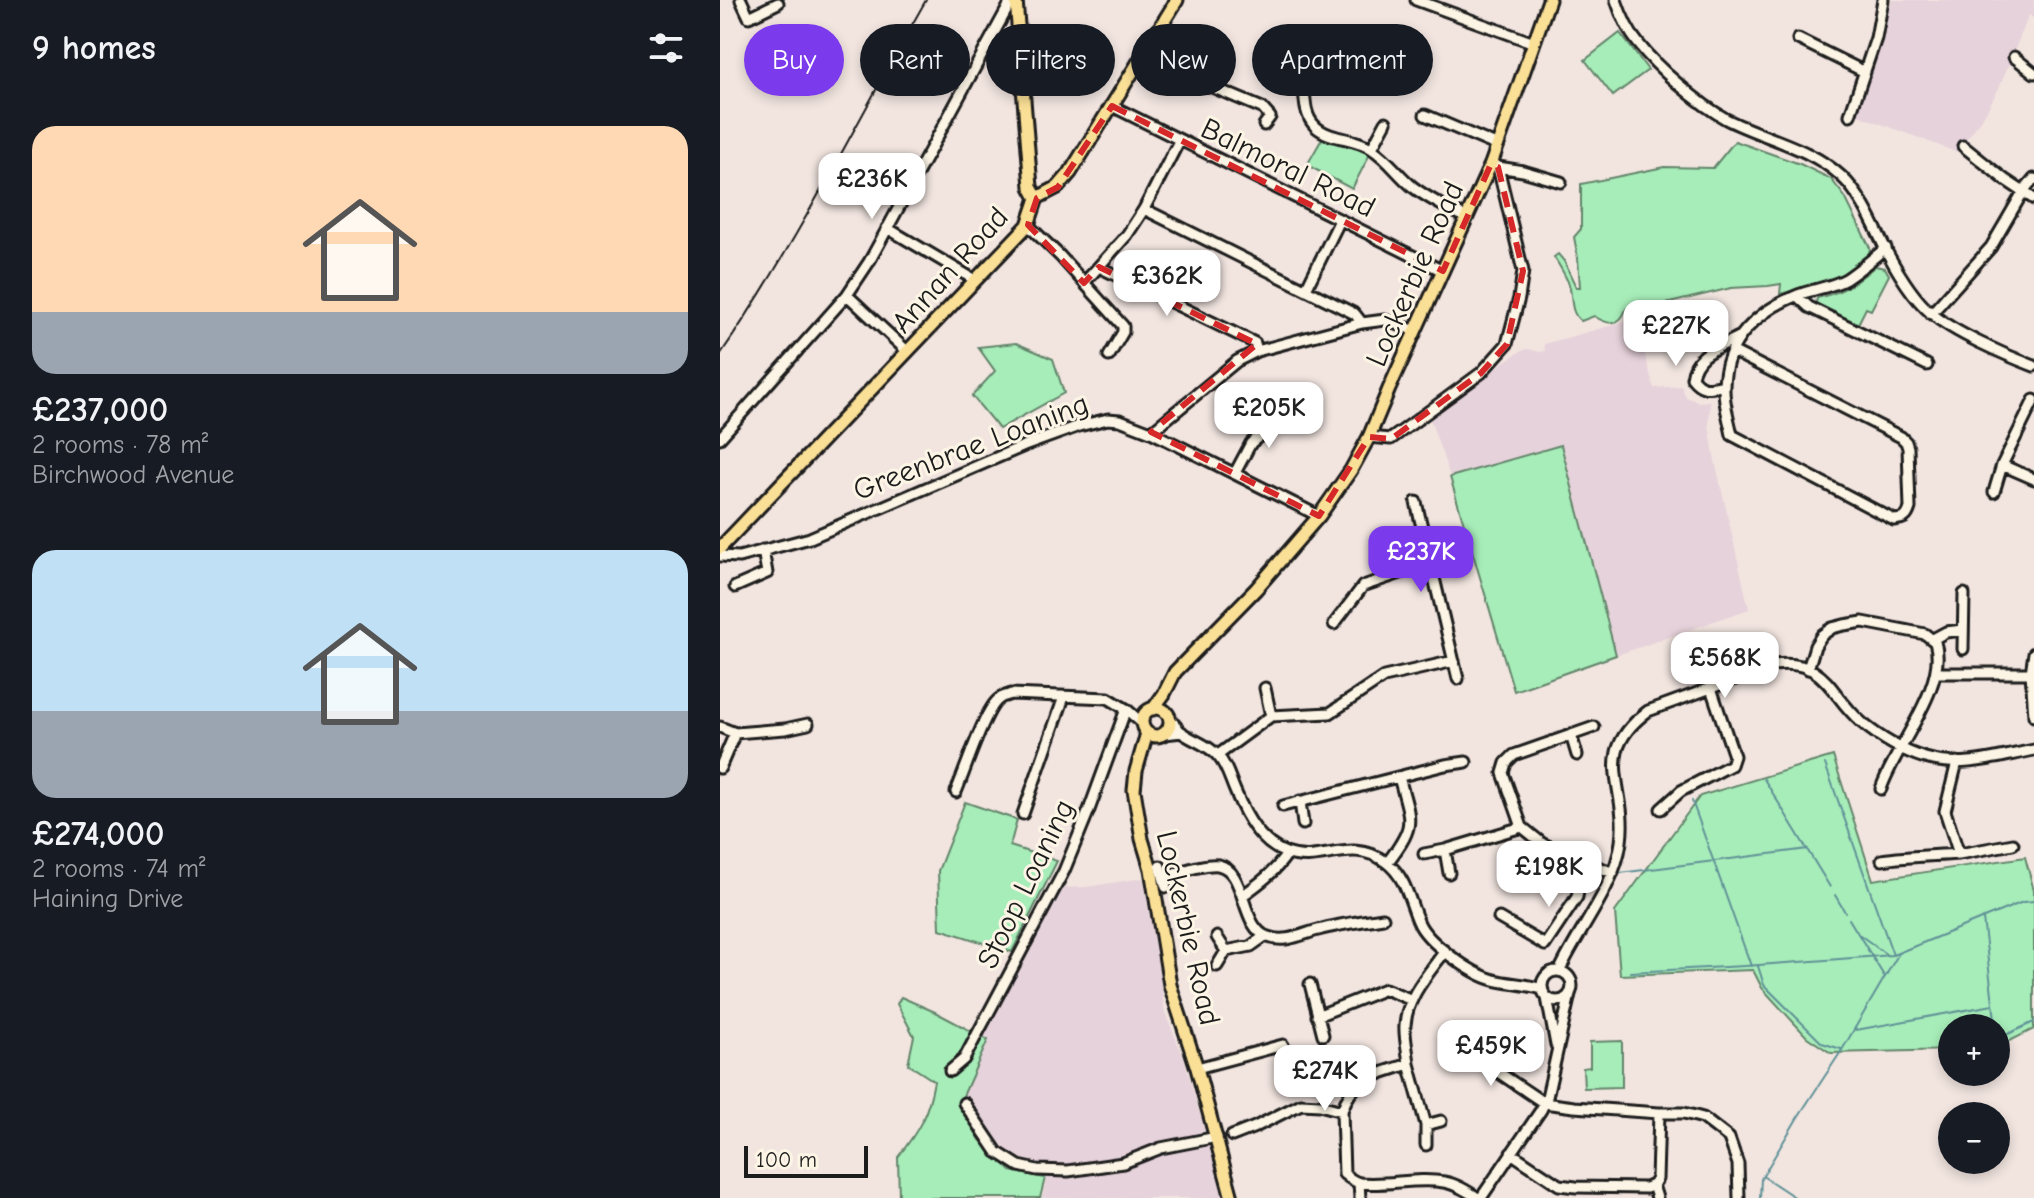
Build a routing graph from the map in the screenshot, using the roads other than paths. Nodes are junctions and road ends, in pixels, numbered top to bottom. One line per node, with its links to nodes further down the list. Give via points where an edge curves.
1 (741, 0): 8 (street, via 749,17)
2 (1014, 0): 31 (main road, via 1031,187); 37 (street)
3 (1177, 0): 9 (main road, Annan Road)
4 (1416, 0): 11 (street)
5 (1549, 0): 11 (main road, Lockerbie Road)
6 (1616, 0): 38 (street, via 1638,43 1689,93 1726,118 1839,174)
7 (1883, 0): 13 (street)
8 (778, 3)
9 (1163, 24)
10 (1798, 39): 13 (street)
11 (1534, 43): 24 (main road, Lockerbie Road)
12 (2014, 57): 14 (street)
13 (1865, 72): 20 (street)
14 (2034, 73)
15 (1131, 77): 18 (main road, Annan Road)
16 (1233, 96): 22 (street, via 1262,108 1270,117)
17 (1305, 96): 26 (street, via 1316,127)
18 (1112, 106): 23 (street, Balmoral Road); 31 (main road, Annan Road, via 1058,187)
19 (1425, 115): 24 (street)
20 (1850, 115)
21 (1386, 122): 26 (street)
22 (1264, 125)
23 (1179, 141): 33 (street); 35 (street, Balmoral Road)
24 (1498, 146): 27 (main road, Lockerbie Road)
25 (1963, 146): 30 (street)
26 (1372, 148): 34 (street, via 1412,187)
27 (1494, 166): 29 (street); 34 (main road, Lockerbie Road); 60 (street, via 1523,271 1507,344 1481,373 1391,439)
28 (2034, 179): 30 (street)
29 (1561, 182)
30 (2023, 192): 32 (street); 46 (street, via 1991,247)
31 (1037, 198): 36 (main road, Annan Road)
32 (2034, 199)
33 (1144, 209): 39 (street); 43 (street)
34 (1467, 218): 40 (main road, Lockerbie Road)
35 (1340, 220): 40 (street, Balmoral Road); 43 (street)
36 (1028, 225): 41 (main road, Annan Road); 42 (street)
37 (887, 228): 41 (street); 44 (street)
38 (1886, 248): 45 (street, via 1844,280); 46 (street)
39 (1099, 267): 42 (street); 50 (street, via 1255,343)
40 (1443, 271): 48 (main road, Lockerbie Road)
41 (975, 280): 52 (main road, Annan Road)
42 (1084, 283): 53 (street, via 1123,326)
43 (1306, 289): 47 (street, via 1355,314)
44 (847, 295): 52 (street); 61 (street)
45 (1797, 296): 49 (street, via 1766,311); 54 (street, via 1809,307)
46 (1931, 314): 55 (street)
47 (1362, 323): 48 (street, via 1385,320); 50 (street)
48 (1416, 331): 60 (main road, Lockerbie Road)
49 (1739, 337): 51 (street); 56 (street, via 1700,357 1693,368 1698,385)
50 (1257, 351): 59 (street, via 1237,361)
51 (1732, 351): 56 (street); 56 (street, via 1901,437 1908,448 1908,515 1894,520 1732,435)
52 (908, 352): 68 (main road, Annan Road)
53 (1109, 356)
54 (1927, 365)
55 (2034, 366)
56 (1724, 385)
57 (2034, 400): 62 (street)
58 (1296, 419): 63 (street, via 1271,427 1251,443)
59 (1151, 432): 63 (street, Greenbrae Loaning); 69 (street, Greenbrae Loaning, via 1120,420 1079,426 810,538)
60 (1369, 437): 67 (main road, Lockerbie Road)
61 (720, 438)
62 (2002, 465): 64 (street); 65 (street)
63 (1235, 473): 67 (street, Greenbrae Loaning)
64 (2034, 479)
65 (1994, 492)
66 (1416, 502): 71 (street)
67 (1319, 516): 87 (main road, Lockerbie Road, via 1175,672)
68 (720, 548)
69 (763, 550): 70 (street, Greenbrae Loaning); 72 (street, via 767,573)
70 (720, 556)
71 (1430, 563): 74 (street, via 1363,586); 80 (street)
72 (735, 587)
73 (1964, 594): 75 (street)
74 (1334, 624)
75 (1963, 630): 76 (street); 77 (street)
76 (1933, 639): 81 (street, via 1863,622 1844,625 1822,635); 82 (street)
77 (1963, 649)
78 (2034, 653): 79 (street)
79 (2034, 660): 83 (street)
80 (1454, 661): 84 (street); 91 (street, via 1384,677 1330,713)
81 (1808, 669): 86 (street, via 1774,665); 100 (street, via 1822,677 1861,721)
82 (1936, 673): 83 (street); 100 (street)
83 (2031, 673): 92 (street)
84 (1458, 679)
85 (1265, 688): 91 (street)
86 (1711, 688): 114 (street, via 1734,756 1731,765 1681,791); 128 (street, via 1648,711 1619,744 1615,774 1623,826)
87 (1164, 694): 90 (main road); 94 (main road, Lockerbie Road)
88 (1064, 697): 89 (street, via 1108,698); 111 (street, via 1011,694 998,699); 115 (street)
89 (1126, 709): 94 (street); 153 (street, Stoop Loaning, via 1064,871 964,1059)
90 (1168, 716): 94 (main road, via 1160,709); 94 (main road, via 1169,727); 97 (street)
91 (1271, 716): 103 (street)
92 (2034, 716)
93 (808, 724): 98 (street)
94 (1151, 725): 97 (street); 152 (main road, Lockerbie Road, via 1134,790 1170,985)
95 (720, 727): 98 (street)
96 (1594, 727): 99 (street)
97 (1182, 732): 103 (street)
98 (735, 733): 108 (street)
99 (1571, 735): 104 (street); 117 (street, via 1514,755 1506,763 1503,773)
100 (1901, 749): 106 (street); 110 (street)
101 (2034, 750): 106 (street)
102 (1450, 751): 107 (street)
103 (1218, 755): 120 (street, via 1255,828)
104 (1577, 755)
105 (1466, 762): 107 (street)
106 (1957, 762): 122 (street, via 1945,811)
107 (1445, 765): 109 (street)
108 (720, 768)
109 (1399, 777): 112 (street); 125 (street, via 1408,832)
110 (1881, 789)
111 (956, 792)
112 (1300, 801): 113 (street); 116 (street)
113 (1283, 806)
114 (1661, 809)
115 (1023, 814)
116 (1303, 824)
117 (1522, 827): 119 (street); 124 (street, via 1543,844)
118 (2013, 844): 122 (street)
119 (1445, 850): 121 (street); 127 (street)
120 (1287, 854): 125 (street, via 1347,850); 129 (street, via 1270,876)
121 (1424, 854)
122 (1959, 854): 123 (street)
123 (1882, 860)
124 (1583, 861): 128 (street); 132 (street, via 1577,897 1545,945)
125 (1387, 863): 137 (street, via 1408,890 1419,924)
126 (1160, 866): 129 (street, via 1165,882 1221,865)
127 (1449, 873)
128 (1613, 873): 139 (street)
129 (1242, 896): 134 (street, via 1255,928)
130 (1356, 909): 133 (street)
131 (1383, 918): 133 (street)
132 (1499, 918)
133 (1359, 922): 134 (street, via 1283,940)
134 (1265, 936): 136 (street, via 1251,946)
135 (1217, 937): 136 (street)
136 (1226, 951): 138 (street)
137 (1445, 951): 141 (street, via 1491,979); 143 (street)
138 (1217, 966)
139 (1560, 970): 141 (street, via 1546,975); 142 (street, via 1571,980)
140 (1310, 984): 144 (street)
141 (1544, 993): 142 (street, via 1557,1001); 150 (street)
142 (1570, 994): 150 (street)
143 (1412, 1000): 144 (street, via 1385,989); 151 (street, via 1405,1027)
144 (1317, 1016): 145 (street)
145 (1323, 1035)
146 (1503, 1036): 147 (street)
147 (1477, 1042): 149 (street); 155 (street, via 1483,1062)
148 (1283, 1045): 152 (street)
149 (1456, 1048)
150 (1557, 1048): 155 (street)
151 (1409, 1064): 156 (street, via 1356,1085); 159 (street)
152 (1197, 1068): 161 (main road, Lockerbie Road)
153 (950, 1071)
154 (964, 1103): 161 (street, via 997,1152 1037,1170 1123,1163 1161,1148)
155 (1544, 1103): 157 (street); 163 (street)
156 (1342, 1111): 160 (street, via 1301,1104); 164 (street, via 1344,1174)
157 (1659, 1113): 165 (street); 172 (street, via 1703,1118 1729,1138 1738,1164)
158 (1441, 1121): 159 (street)
159 (1426, 1125): 162 (street)
160 (1232, 1136)
161 (1217, 1137): 167 (main road, Lockerbie Road)
162 (1426, 1145)
163 (1511, 1153): 166 (street, via 1559,1185); 169 (street)
164 (1359, 1183): 168 (street); 169 (street, via 1442,1181)
165 (1653, 1185): 166 (street); 171 (street)
166 (1576, 1187): 170 (street)
167 (1232, 1198)
168 (1360, 1198)
169 (1480, 1198)
170 (1577, 1198)
171 (1657, 1198)
172 (1739, 1198)

